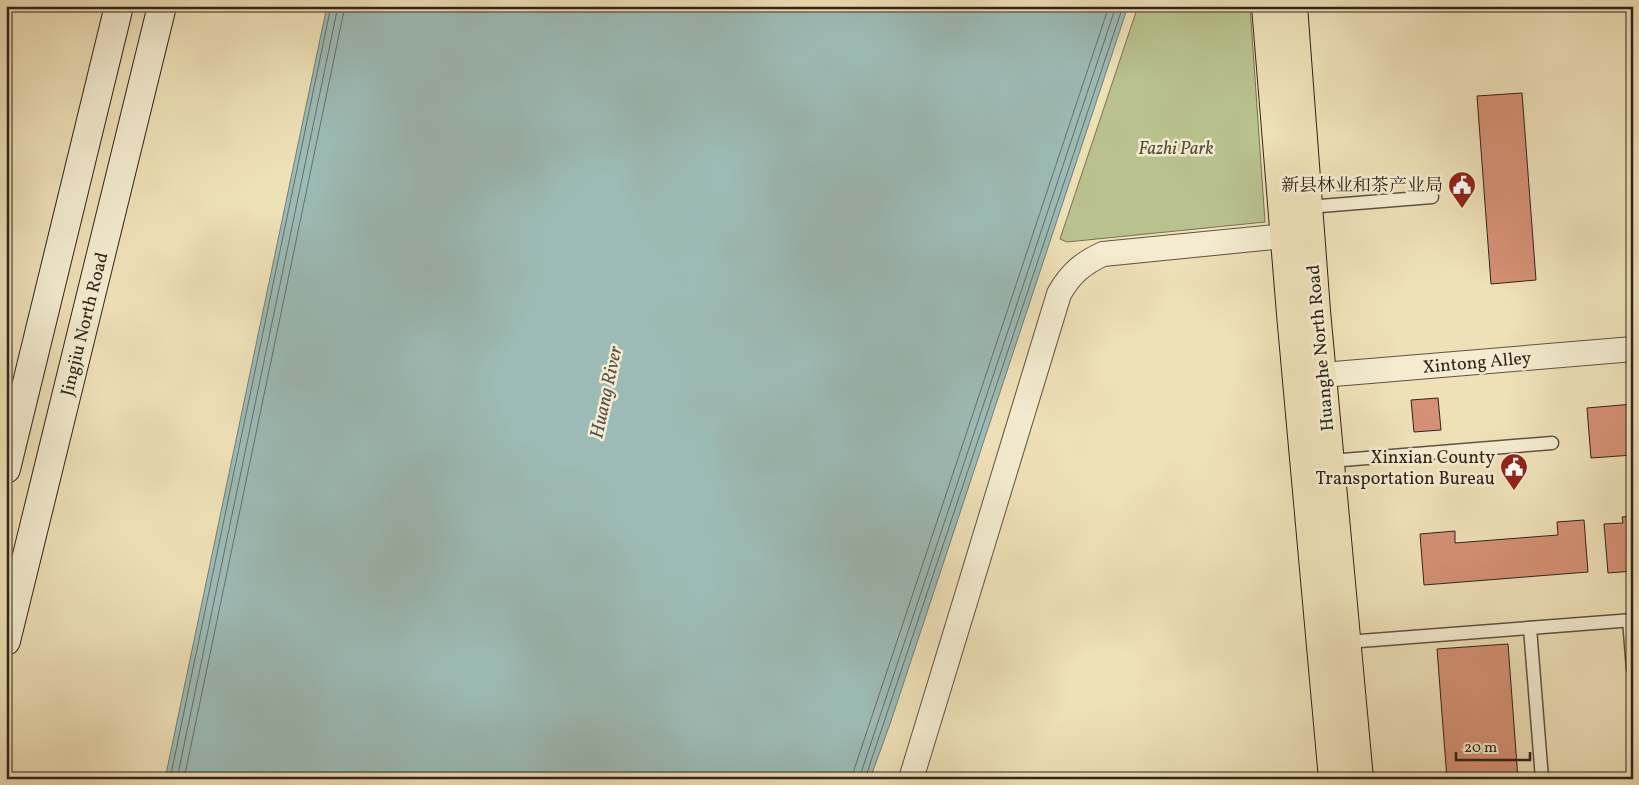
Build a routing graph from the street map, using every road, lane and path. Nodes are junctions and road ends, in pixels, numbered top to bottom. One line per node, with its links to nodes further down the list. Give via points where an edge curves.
1 (119, 6): 12 (main road)
2 (162, 6): 15 (main road, Jingjiu North Road)
3 (1266, 6): 7 (main road, Huanghe North Road)
4 (1292, 6): 6 (main road, Huanghe North Road)
5 (1432, 197): 6 (lane)
6 (1308, 207): 9 (main road, Huanghe North Road)
7 (1284, 236): 18 (street, via 1103,254 1077,269 1067,280 1059,294); 19 (main road, Huanghe North Road)
8 (1633, 349): 9 (street, Xintong Alley)
9 (1322, 375): 11 (main road, Huanghe North Road)
10 (1552, 443): 11 (lane)
11 (1330, 461): 16 (main road, Huanghe North Road)
12 (6, 469)
13 (1631, 620): 14 (lane); 17 (lane)
14 (1530, 628): 16 (lane); 21 (lane)
15 (6, 641)
16 (1347, 642): 20 (main road, Huanghe North Road)
17 (1633, 669)
18 (911, 779)
19 (1333, 779)
20 (1359, 779)
21 (1542, 779)

